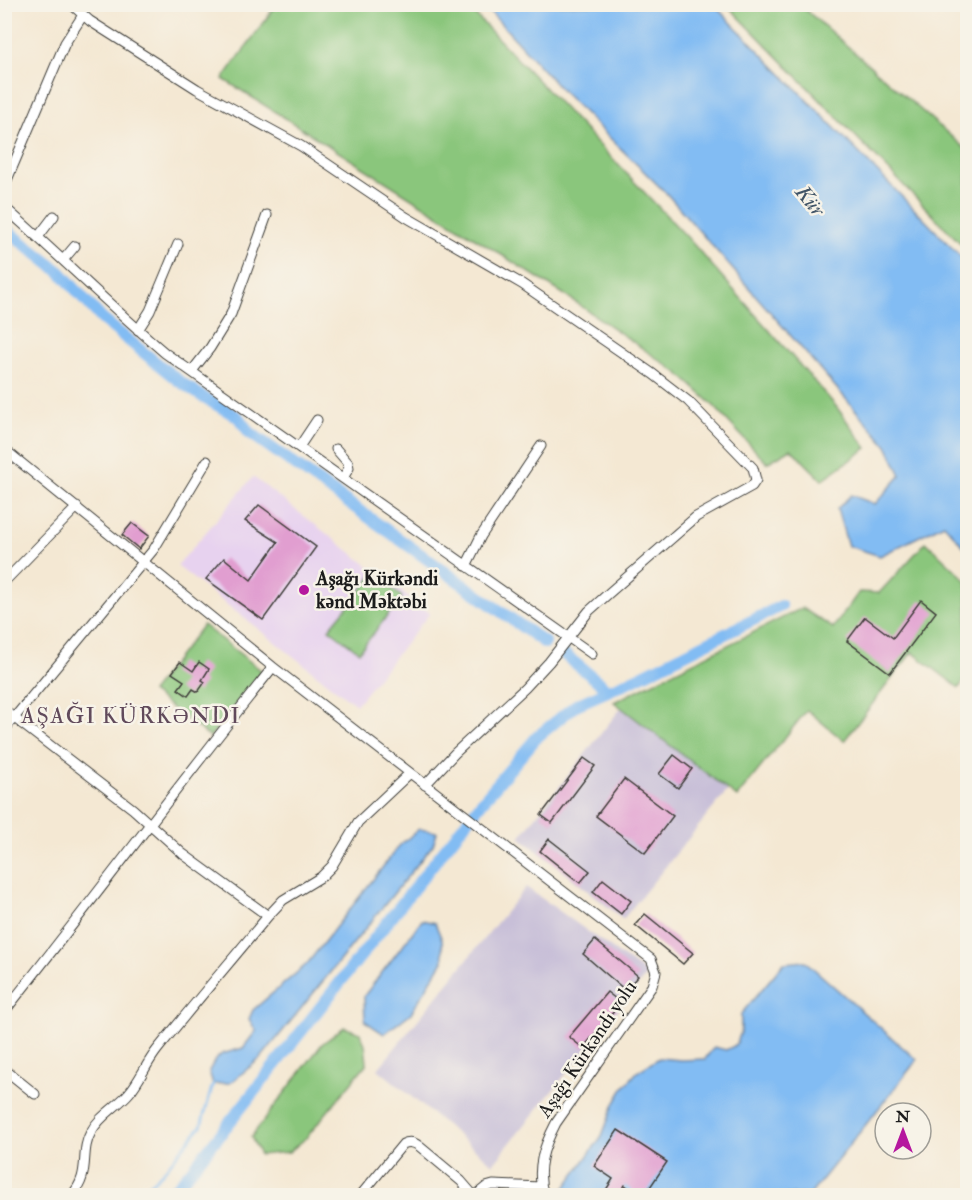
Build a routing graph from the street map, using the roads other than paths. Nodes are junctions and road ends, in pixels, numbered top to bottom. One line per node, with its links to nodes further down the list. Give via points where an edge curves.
1 (70, 4): 2 (street)
2 (83, 15): 3 (street, via 65,43); 24 (street, via 197,88 301,146 406,217 522,284 688,401 749,462 756,475 752,486 696,517 589,611)
3 (4, 188)
4 (4, 207): 7 (street)
5 (54, 216): 7 (street)
6 (267, 216): 12 (street, via 231,314)
7 (38, 237): 10 (street)
8 (177, 244): 11 (street, via 150,311)
9 (75, 246): 10 (street)
10 (64, 259): 11 (street)
11 (138, 330): 12 (street)
12 (192, 371): 15 (street)
13 (317, 420): 15 (street)
14 (541, 446): 22 (street)
15 (299, 447): 19 (street)
16 (4, 449): 20 (street)
17 (336, 449): 19 (street, via 348,463)
18 (207, 460): 21 (street)
19 (343, 478): 22 (street)
20 (76, 507): 21 (street); 23 (street)
21 (143, 562): 26 (street); 28 (street)
22 (466, 566): 24 (street)
23 (4, 582)
24 (568, 637): 25 (street); 31 (street, via 525,688)
25 (592, 654)
26 (273, 667): 30 (street); 32 (street)
27 (4, 710): 28 (street)
28 (15, 718): 29 (street); 32 (street)
29 (4, 730)
30 (410, 773): 31 (street); 33 (street, via 358,822 332,866 283,900)
31 (425, 785): 38 (street, Aşağı Kürkəndi yolu, via 651,959 656,972 652,986 548,1138 540,1163)
32 (150, 823): 33 (street, via 183,854); 34 (street)
33 (268, 916): 39 (street, via 155,1052 130,1091 90,1132 83,1174)
34 (4, 1012)
35 (4, 1069): 36 (street)
36 (35, 1094)
37 (510, 1191): 38 (street); 41 (street, via 493,1185)
38 (542, 1191)
39 (71, 1196)
40 (360, 1196): 41 (street, via 407,1142 419,1146)
41 (475, 1196)

